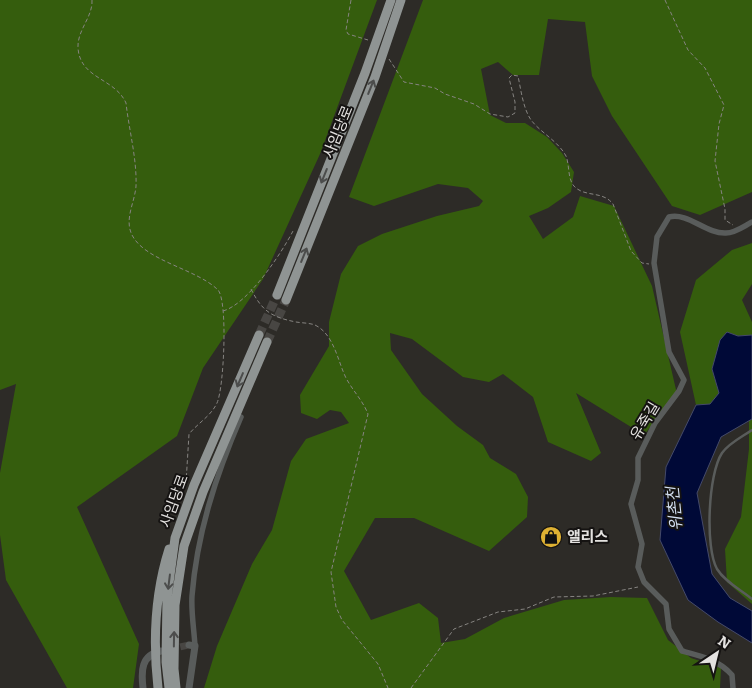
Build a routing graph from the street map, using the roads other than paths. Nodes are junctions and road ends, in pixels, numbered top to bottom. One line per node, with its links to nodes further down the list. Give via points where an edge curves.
1 (391, 0): 4 (highway, 사임당로, one-way to 4)
2 (401, 0): 5 (highway, 사임당로, one-way to 2, via 375,77)
3 (752, 222): 19 (street, 유죽길, via 726,233 676,215 669,217 657,237 654,264 669,352 684,380 679,392 655,423 638,458 638,480 631,504 642,544 638,567 645,583 666,604 669,629 682,651 725,667 732,675)
4 (277, 295)
5 (286, 300)
6 (259, 335): 10 (highway, 사임당로, one-way to 10, via 194,485)
7 (267, 342): 8 (highway, 사임당로)
8 (236, 416): 12 (street, via 241,417 204,518 192,598); 17 (highway, 사임당로, one-way to 8, via 175,605 182,551)
9 (752, 430): 11 (lane, via 722,453 716,465 709,510 713,561 722,575)
10 (175, 538): 13 (highway, via 160,575); 16 (highway, 사임당로, one-way to 16, via 167,598)
11 (752, 599)
12 (192, 645): 18 (street)
13 (158, 651): 14 (street, via 148,655 143,664); 15 (highway)
14 (143, 688)
15 (158, 688)
16 (169, 688)
17 (176, 688)
18 (189, 688)
19 (733, 688)

